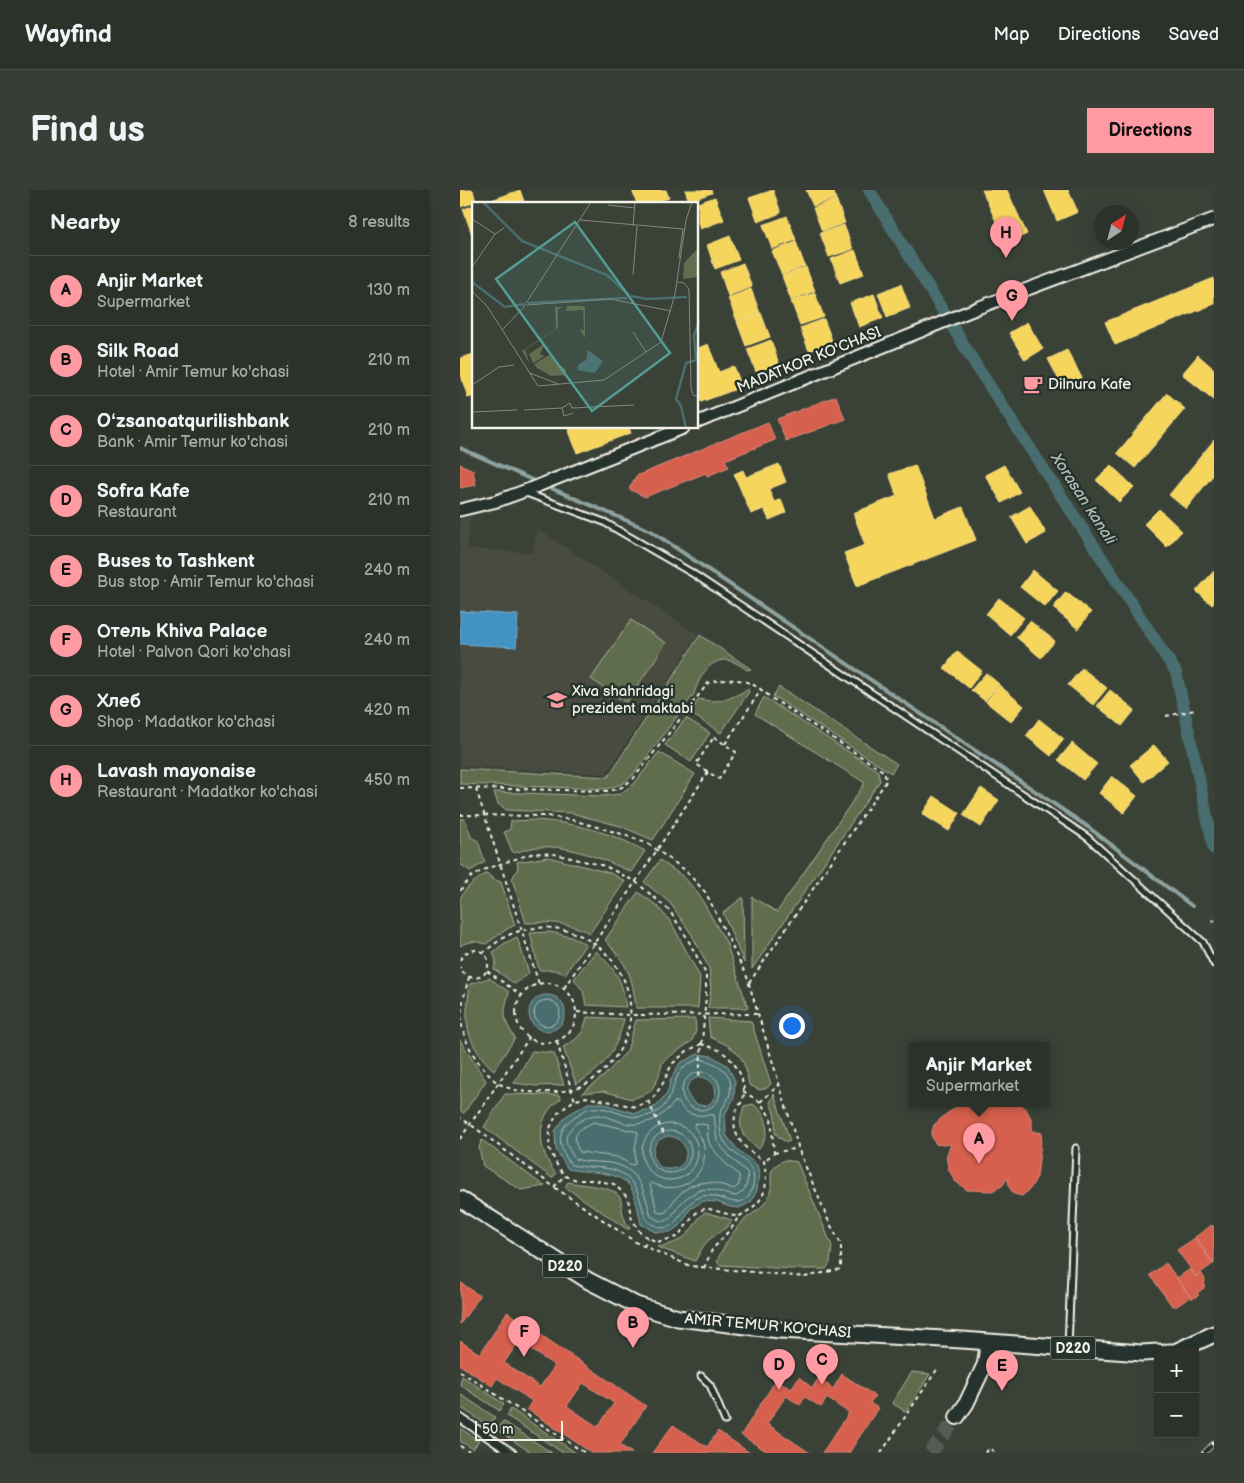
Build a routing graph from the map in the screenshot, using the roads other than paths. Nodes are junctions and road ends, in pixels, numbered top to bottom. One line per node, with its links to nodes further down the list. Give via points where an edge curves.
1 (1214, 219): 2 (street, MADATKOR KO'CHASI, via 931,326)
2 (699, 422)
3 (680, 429): 4 (street)
4 (527, 490): 5 (street); 6 (lane, via 604,522 692,573 1087,836 1203,942)
5 (460, 510)
6 (1214, 964)
7 (1076, 1148): 11 (lane)
8 (460, 1200): 10 (main road, AMIR TEMUR KO'CHASI / D220, via 589,1282 636,1305 678,1318 780,1330)
9 (1214, 1334): 12 (main road)
10 (988, 1342): 11 (main road, D220); 15 (main road, via 985,1364)
11 (1068, 1347): 13 (main road, D220)
12 (1184, 1348)
13 (1154, 1352)
14 (701, 1376): 17 (lane, via 710,1385)
15 (957, 1416)
16 (460, 1418): 18 (street)
17 (725, 1421)
18 (512, 1453)

